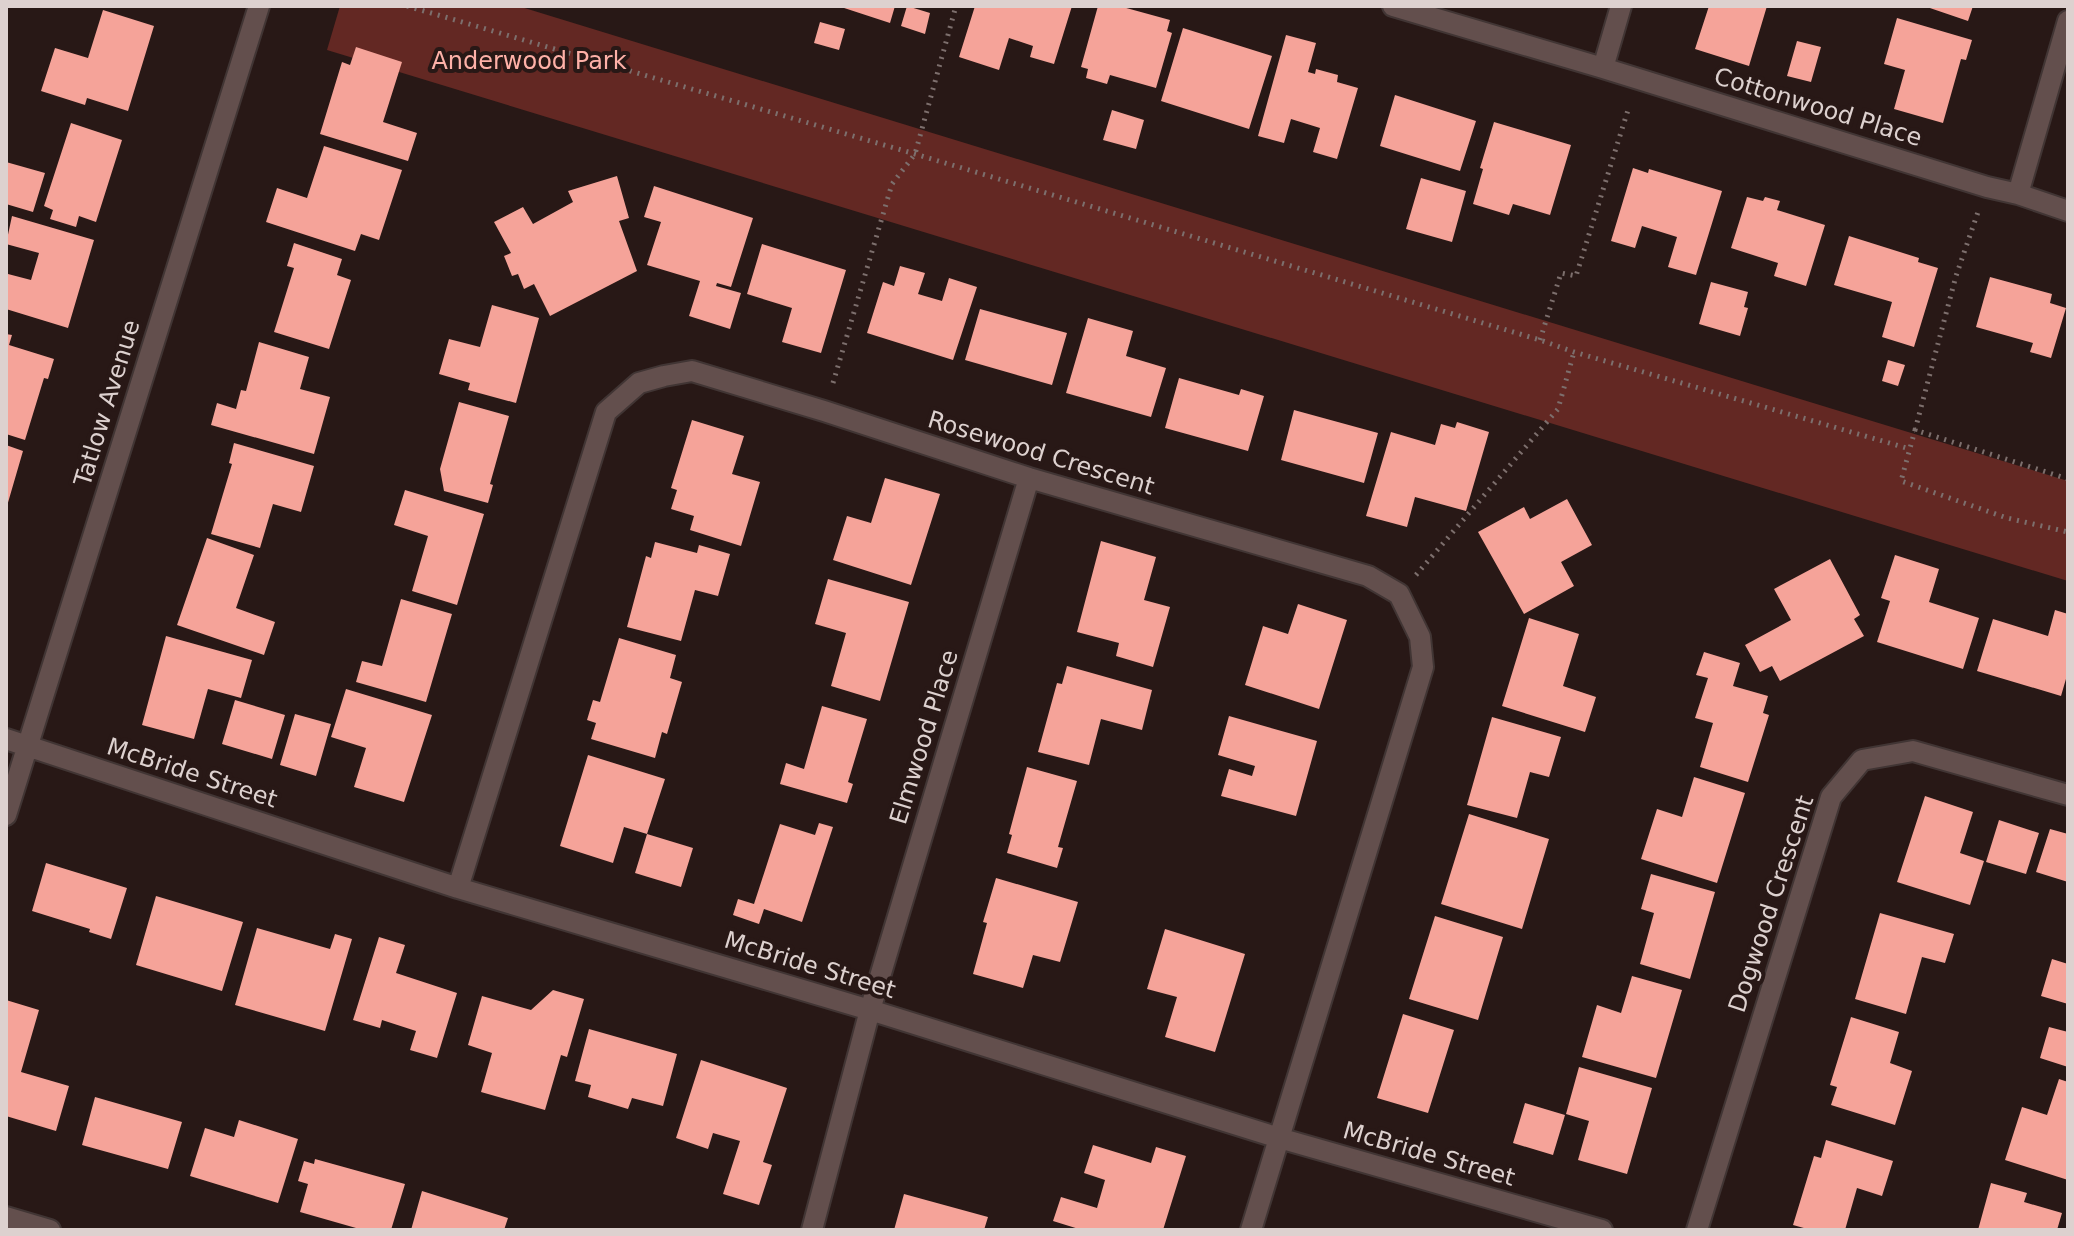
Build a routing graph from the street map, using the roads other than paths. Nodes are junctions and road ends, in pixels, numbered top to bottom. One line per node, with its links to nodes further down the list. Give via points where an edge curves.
1 (259, 6): 10 (street, Tatlow Avenue)
2 (1393, 6): 5 (street, Cottonwood Place)
3 (1621, 6): 5 (street)
4 (2068, 21): 6 (street)
5 (1603, 68): 6 (street, Cottonwood Place)
6 (2018, 194): 7 (street, Cottonwood Place)
7 (2068, 211)
8 (1029, 478): 13 (street, Rosewood Crescent, via 692,371 639,383 606,412); 14 (street, Elmwood Place); 15 (street, Rosewood Crescent, via 1368,576 1399,594 1420,637 1423,667)
9 (6, 739): 10 (street, McBride Street)
10 (28, 746): 12 (street, Tatlow Avenue); 13 (street, McBride Street)
11 (2068, 795): 21 (street, Dogwood Crescent, via 1913,751 1862,760 1831,797)
12 (6, 815)
13 (458, 888): 14 (street, McBride Street)
14 (870, 1010): 15 (street, McBride Street); 18 (street, Elmwood Place)
15 (1279, 1138): 19 (street); 20 (street, McBride Street)
16 (6, 1217): 17 (street)
17 (50, 1230)
18 (812, 1230)
19 (1251, 1230)
20 (1602, 1230)
21 (1697, 1230)

